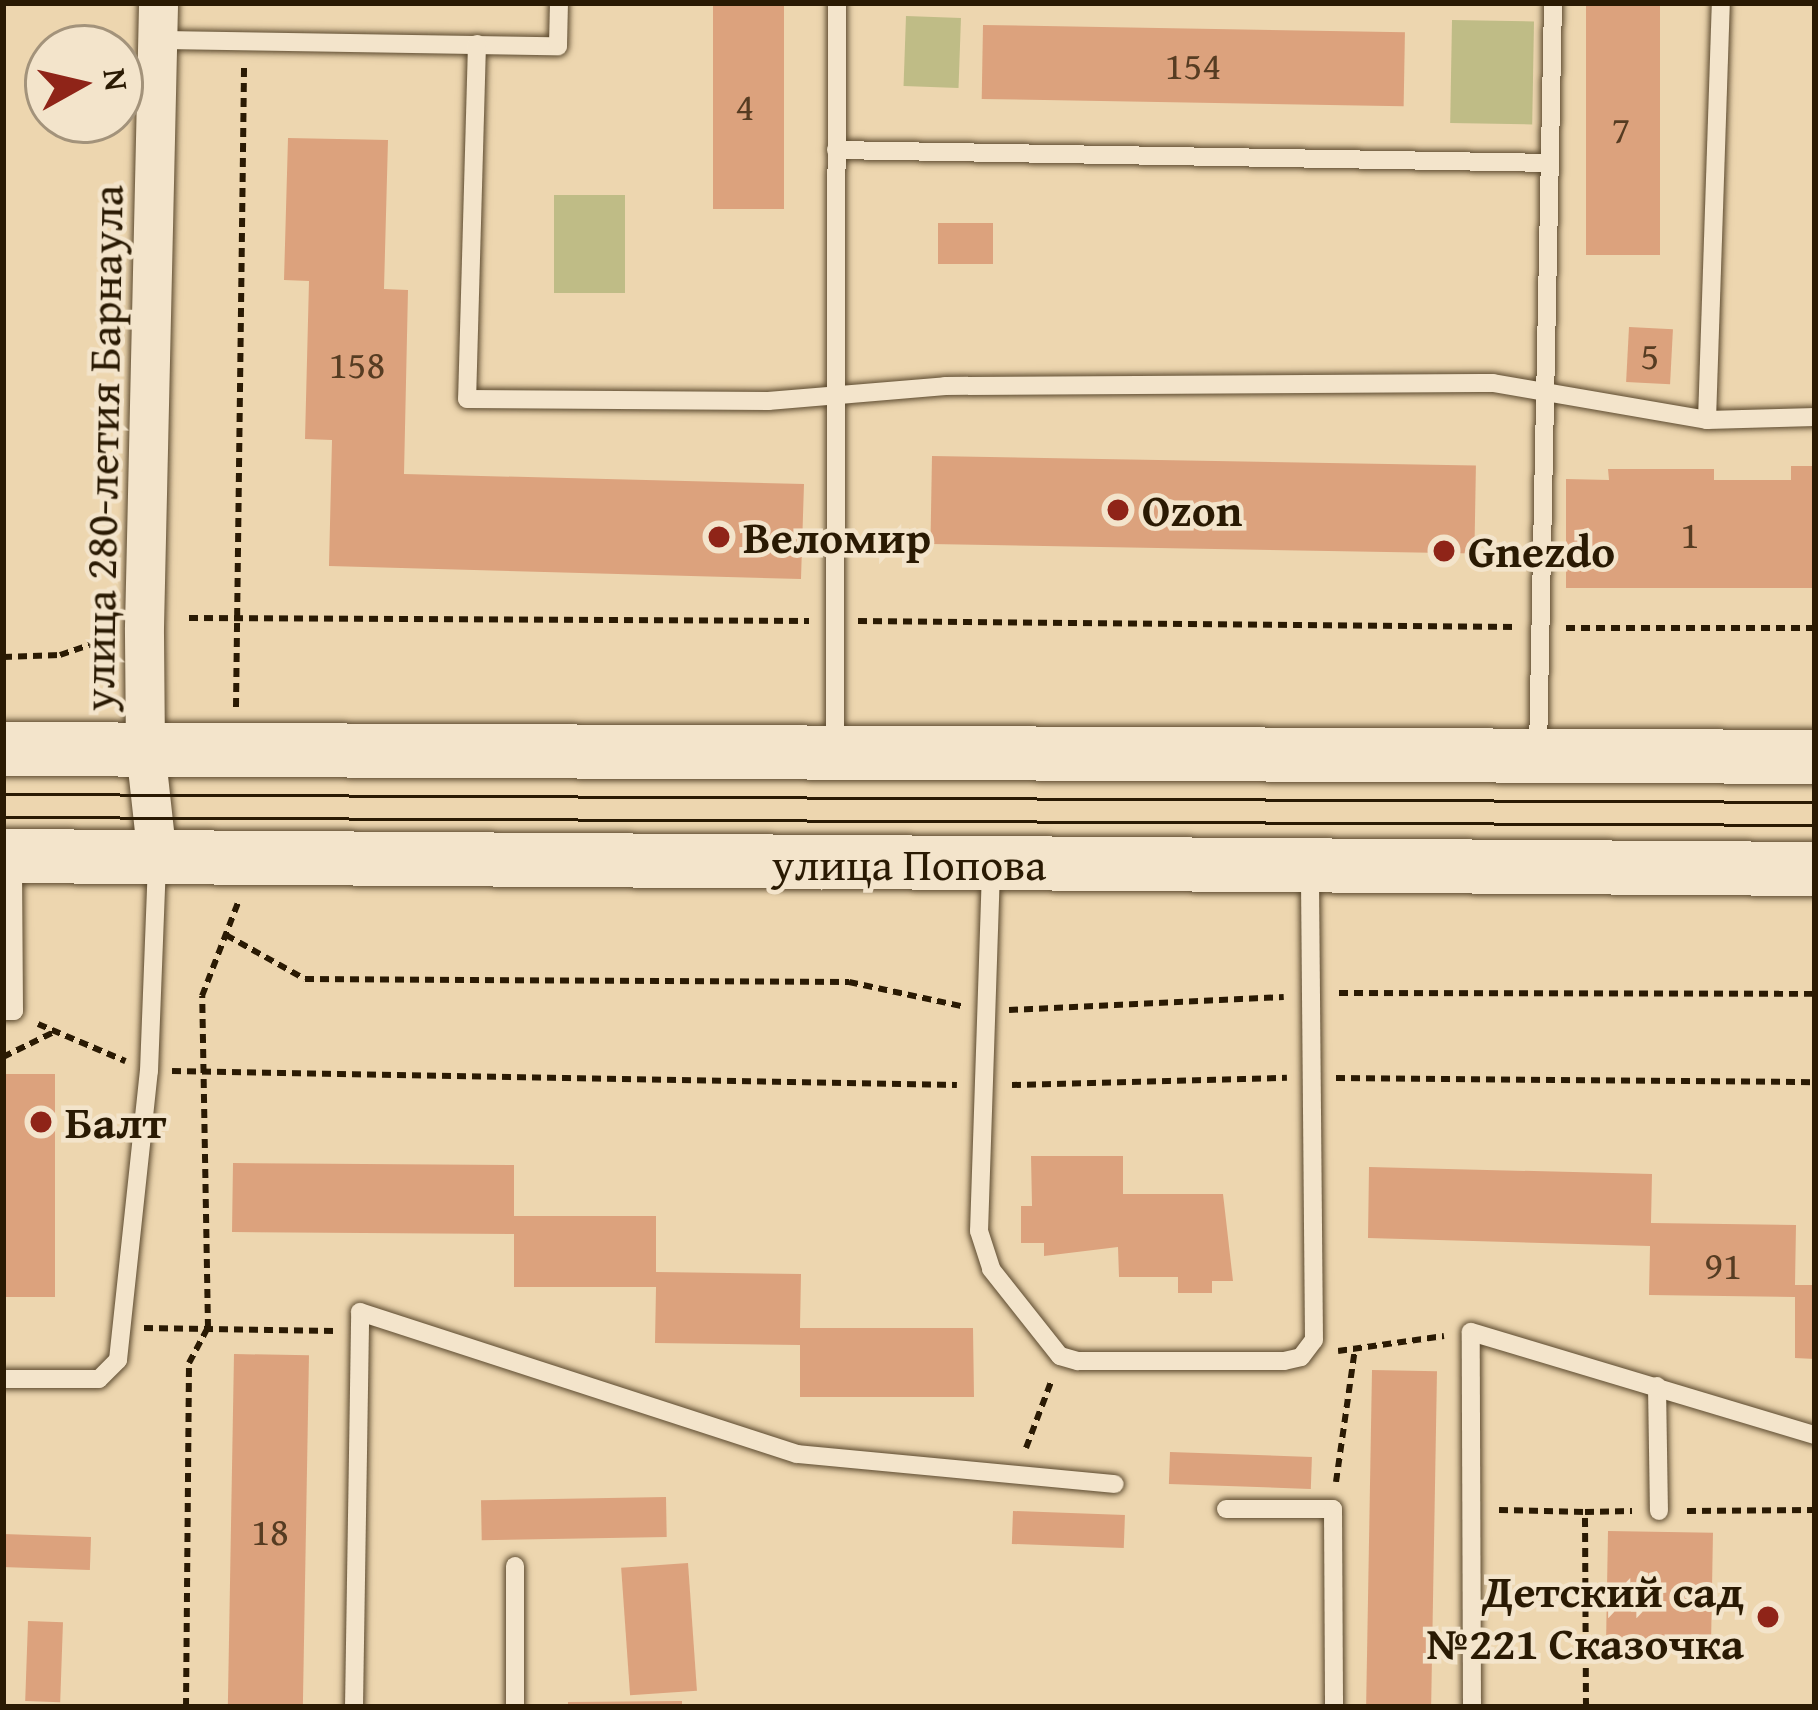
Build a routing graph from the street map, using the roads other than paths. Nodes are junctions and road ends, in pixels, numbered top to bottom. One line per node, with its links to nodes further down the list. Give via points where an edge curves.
1 (559, 3): 6 (lane, via 558,46)
2 (837, 3): 7 (lane)
3 (1553, 3): 8 (lane)
4 (1721, 3): 12 (lane)
5 (158, 21): 6 (lane, via 244,43); 14 (street, улица 280-летия Барнаула)
6 (477, 44): 10 (lane, via 467,400 768,401)
7 (836, 150): 8 (lane); 10 (lane)
8 (1550, 164): 9 (lane)
9 (1546, 392): 10 (lane, via 1493,382); 12 (lane); 16 (lane)
10 (832, 393): 15 (lane)
11 (1815, 416): 12 (lane)
12 (1707, 420)
13 (3, 749): 14 (main road)
14 (145, 750): 15 (main road); 19 (street, улица 280-летия Барнаула)
15 (835, 753): 16 (main road)
16 (1538, 755): 17 (main road)
17 (1815, 757)
18 (8, 856): 19 (main road, улица Попова); 23 (lane)
19 (158, 858): 20 (main road, улица Попова); 24 (lane, via 149,1071 112,1374)
20 (991, 865): 21 (main road, улица Попова); 21 (lane, via 979,1231 992,1269 1060,1356 1301,1357 1319,1320)
21 (1310, 865): 22 (main road, улица Попова)
22 (1815, 869)
23 (8, 1011)
24 (3, 1378)
25 (1657, 1386): 26 (lane); 29 (lane); 34 (lane, via 1471,1332)
26 (1815, 1435)
27 (1115, 1484): 31 (lane, via 797,1454 360,1312)
28 (1226, 1509): 33 (lane, via 1333,1509)
29 (1659, 1511)
30 (515, 1566): 32 (lane)
31 (355, 1707)
32 (515, 1707)
33 (1334, 1707)
34 (1472, 1707)

